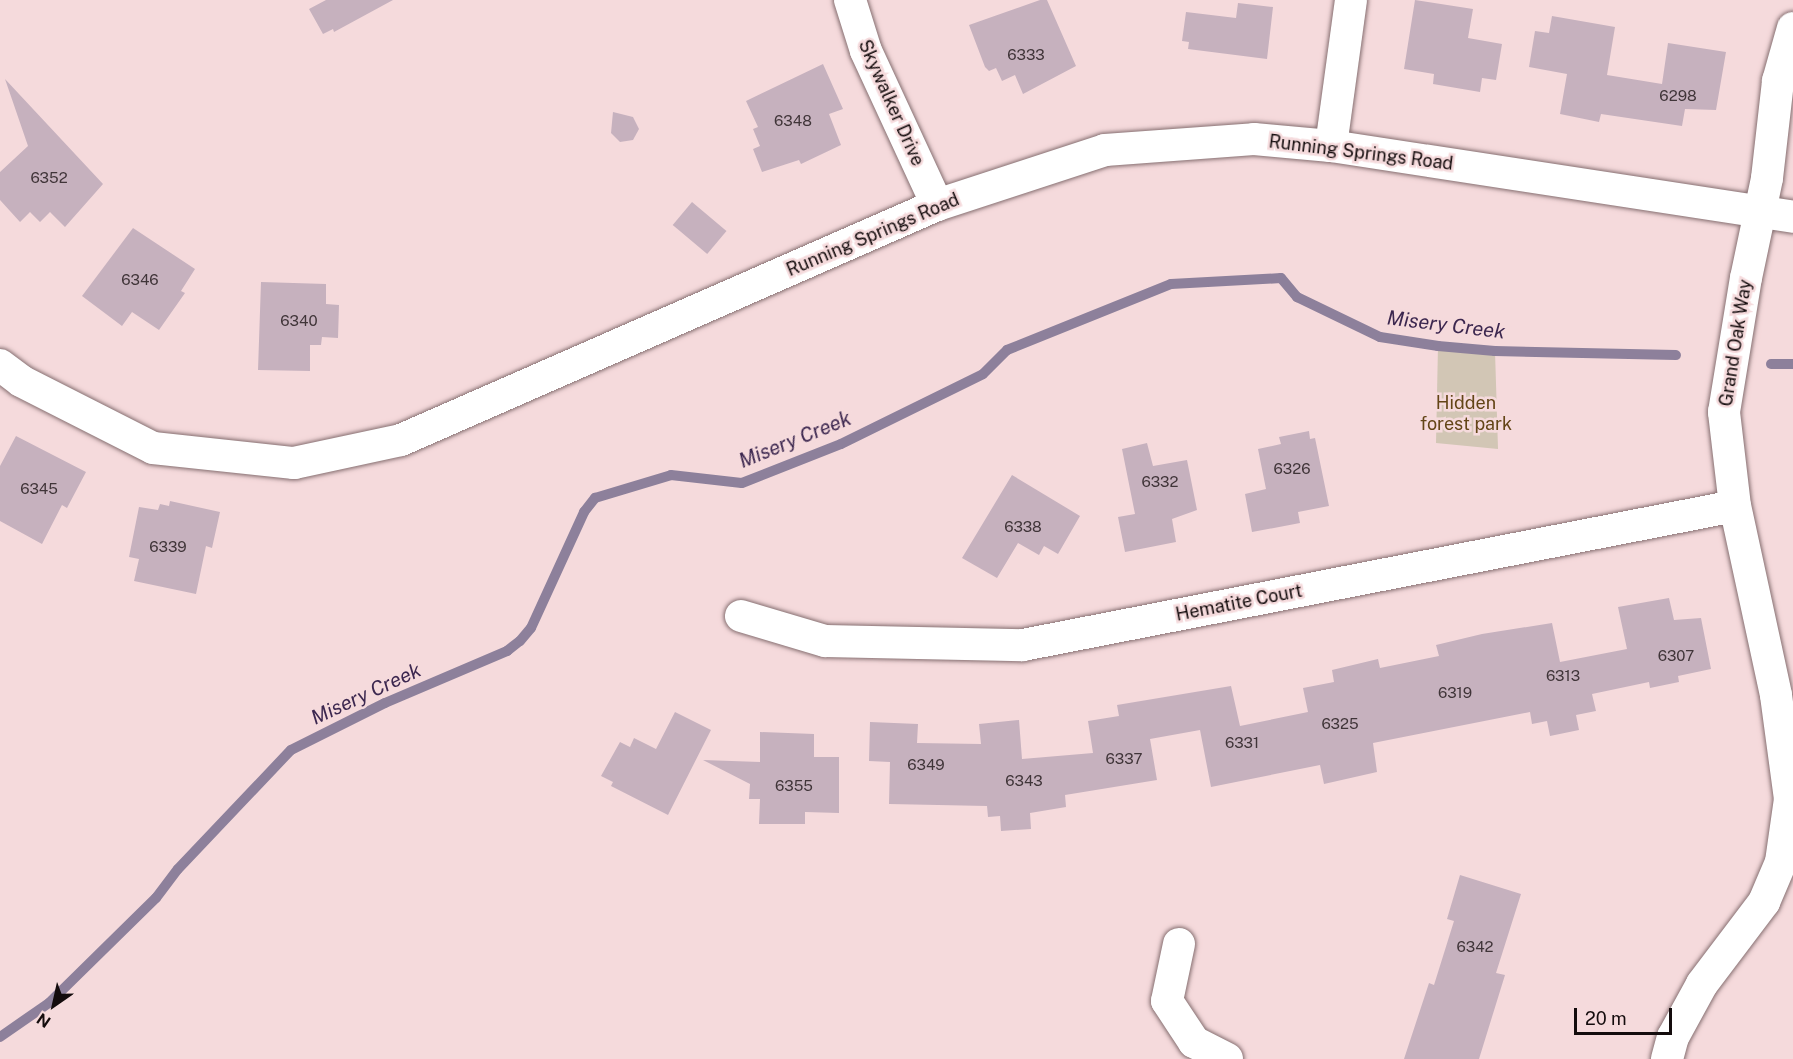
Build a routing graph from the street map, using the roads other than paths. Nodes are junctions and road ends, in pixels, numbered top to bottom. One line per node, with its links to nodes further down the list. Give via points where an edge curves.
1 (850, 0): 5 (street, Skywalker Drive, via 866,51)
2 (1352, 0): 4 (street)
3 (1793, 28): 6 (street, Grand Oak Way, via 1778,81)
4 (1331, 146): 5 (street, Running Springs Road, via 1254,139 1105,150); 6 (street, Running Springs Road)
5 (937, 205): 8 (street, Running Springs Road, via 401,440 294,463 153,448 21,381)
6 (1761, 210): 7 (street, Running Springs Road); 9 (street, Grand Oak Way, via 1724,412)
7 (1793, 217)
8 (0, 365)
9 (1735, 507): 10 (street, Hematite Court, via 1023,645 825,641); 13 (street, Grand Oak Way, via 1776,695 1790,799 1781,862 1764,902 1702,984 1673,1037)
10 (741, 615)
11 (1179, 944): 12 (street, via 1167,1001 1194,1042)
12 (1227, 1059)
13 (1667, 1059)

